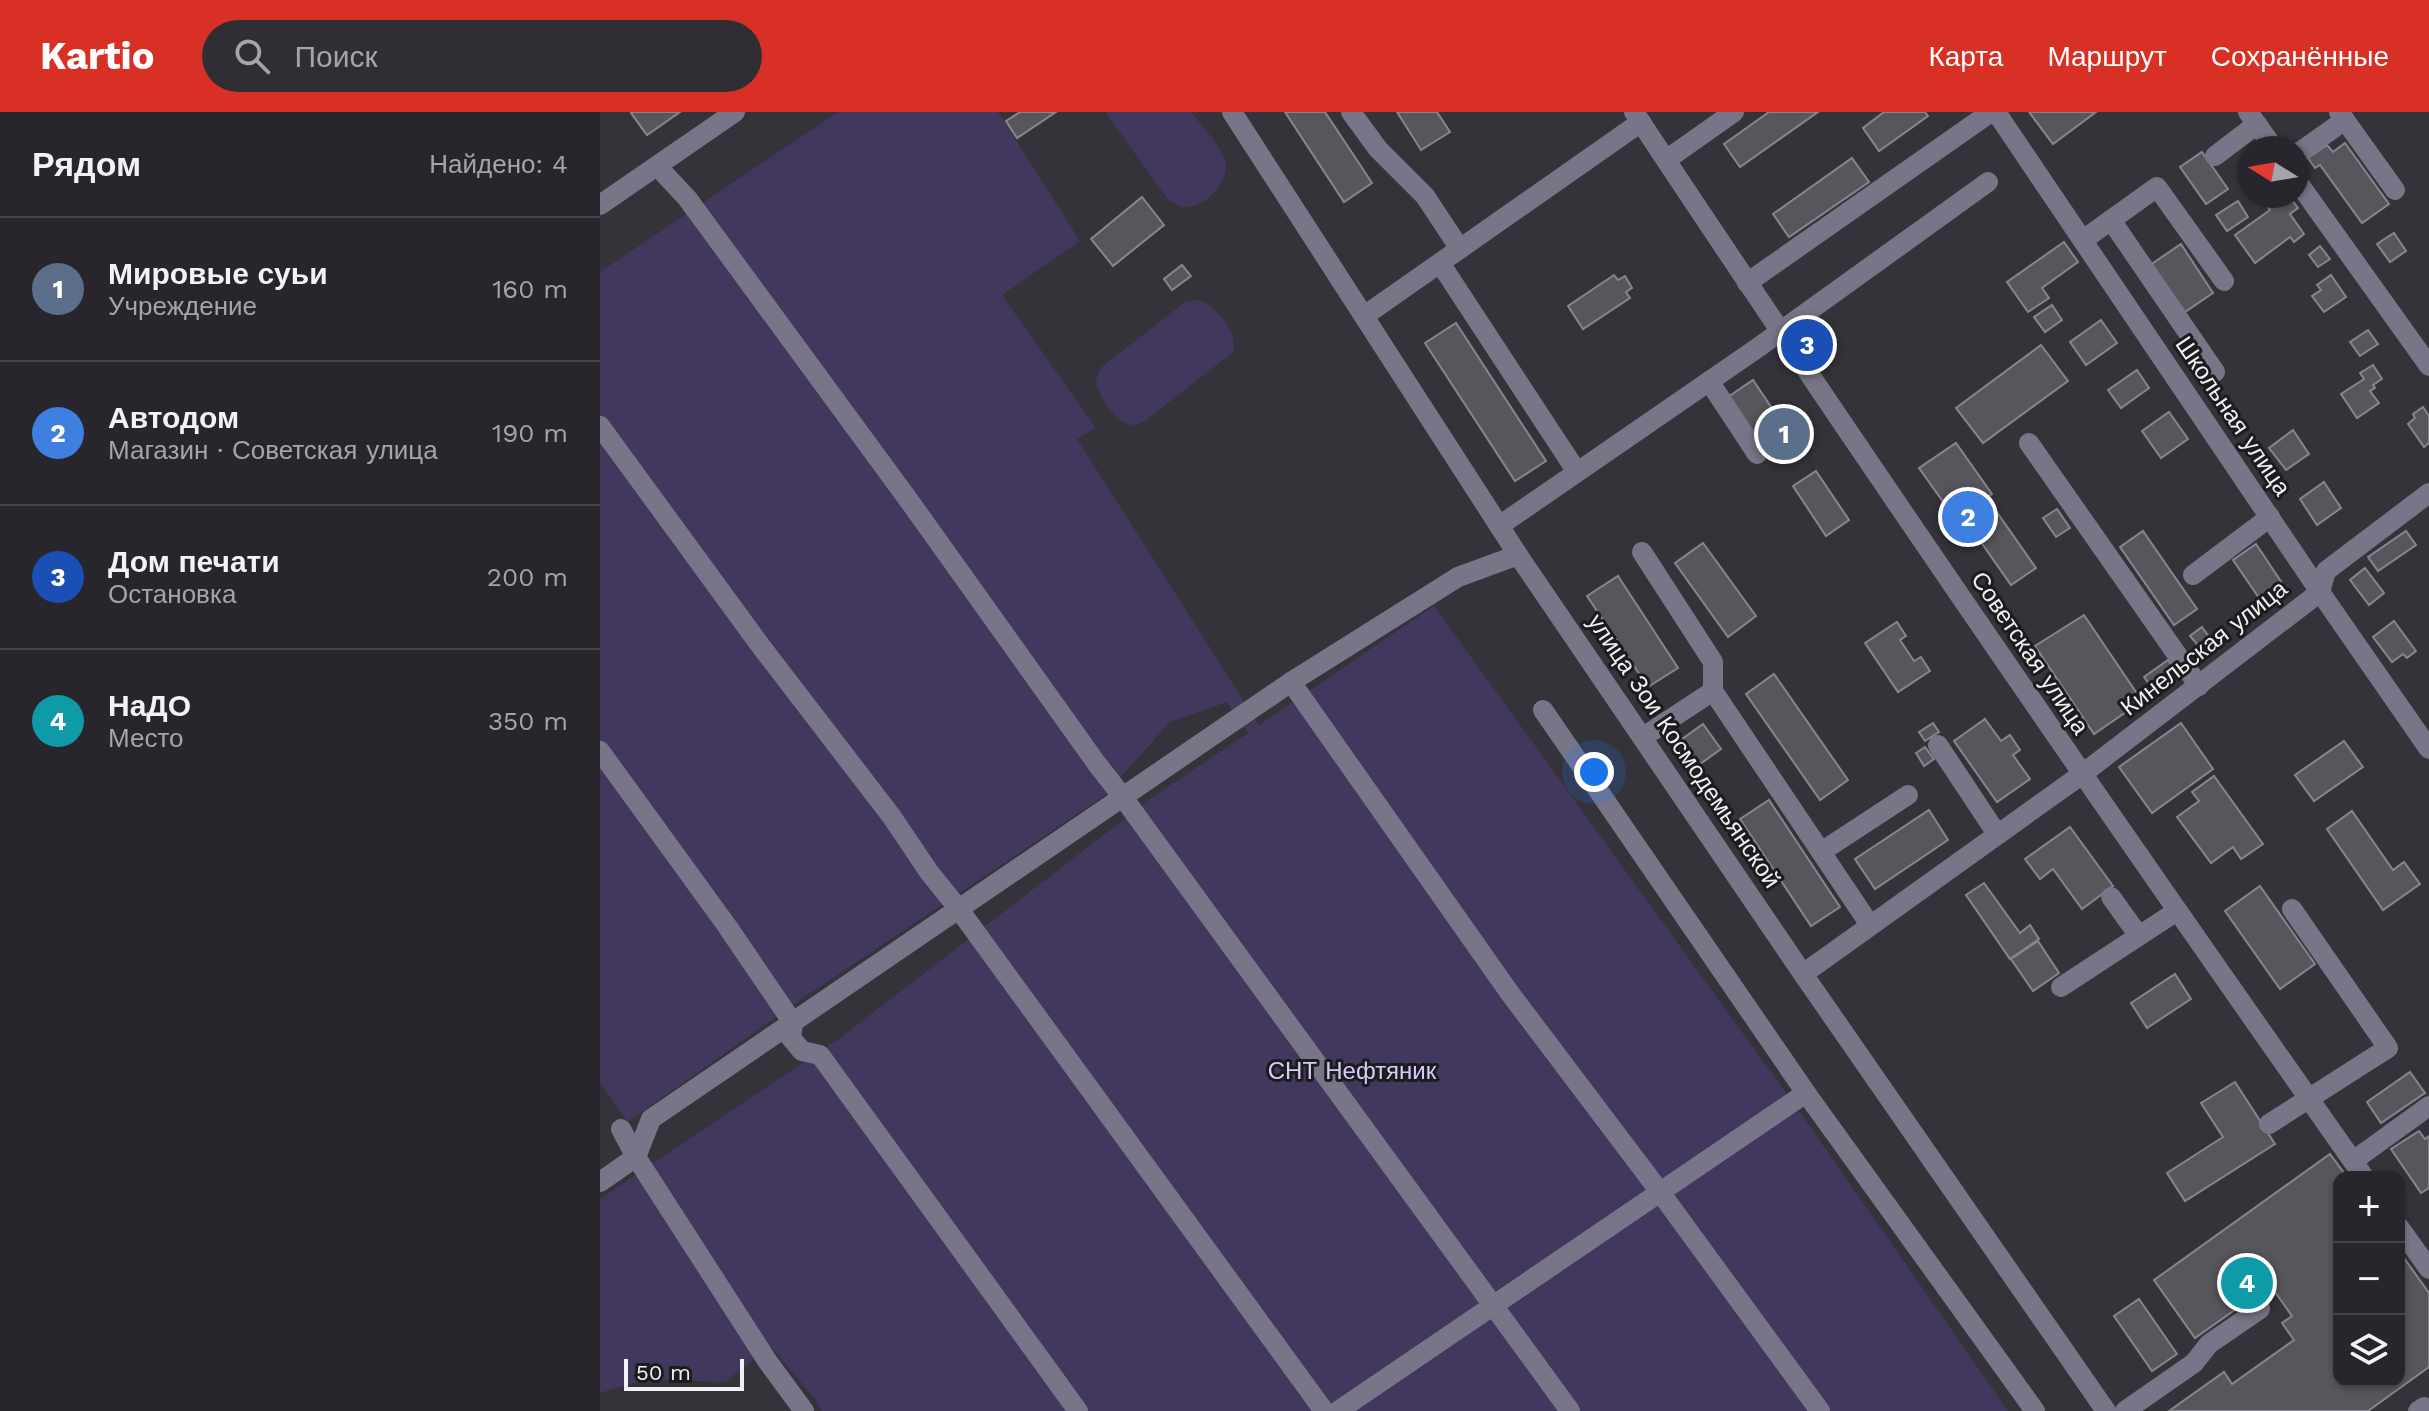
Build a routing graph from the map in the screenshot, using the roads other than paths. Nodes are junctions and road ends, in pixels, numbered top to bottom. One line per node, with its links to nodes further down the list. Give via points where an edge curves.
1 (735, 112): 13 (street)
2 (1232, 112): 24 (street, улица Зои Космодемьянской)
3 (1351, 112): 20 (street, via 1378,149 1425,196)
4 (1734, 112): 12 (street)
5 (1994, 112): 19 (street, Школьная улица); 23 (street)
6 (2342, 116): 10 (street); 15 (street)
7 (1638, 117): 12 (street, Советская улица); 20 (street)
8 (2252, 118): 9 (street); 11 (street)
9 (2265, 136)
10 (2309, 144)
11 (2215, 156)
12 (1666, 160): 23 (street, Советская улица)
13 (657, 166): 17 (street); 50 (street, via 687,198)
14 (1988, 182): 25 (street)
15 (2395, 190)
16 (2309, 198): 26 (street)
17 (600, 205)
18 (2111, 220): 19 (street); 22 (street, via 2157,187); 27 (street)
19 (2083, 240): 34 (street, Школьная улица)
20 (1460, 249): 21 (street)
21 (1440, 263): 24 (street); 32 (street)
22 (2224, 281)
23 (1747, 283): 25 (street, Советская улица)
24 (1364, 316): 35 (street, улица Зои Космодемьянской)
25 (1780, 332): 28 (street); 48 (street, Советская улица)
26 (2429, 366)
27 (2215, 372)
28 (1709, 381): 31 (street); 32 (street)
29 (600, 426): 54 (street)
30 (2029, 443): 41 (street)
31 (1757, 454)
32 (1577, 472): 35 (street)
33 (2429, 493): 39 (street, Кинельская улица, via 2326,571)
34 (2270, 517): 38 (street); 39 (street, Школьная улица)
35 (1499, 526): 37 (street, улица Зои Космодемьянской)
36 (1642, 552): 42 (street, via 1713,662)
37 (1518, 555): 40 (street, via 1458,577); 44 (street, улица Зои Космодемьянской)
38 (2193, 575)
39 (2320, 592): 41 (street, Кинельская улица); 46 (street, Школьная улица)
40 (1291, 682): 50 (street); 70 (street, via 1509,992)
41 (2199, 686): 48 (street, Кинельская улица)
42 (1713, 691): 44 (street); 52 (street)
43 (1543, 710): 62 (street)
44 (1643, 737): 59 (street, улица Зои Космодемьянской)
45 (1938, 745): 51 (street)
46 (2429, 749)
47 (600, 751): 61 (street)
48 (2081, 775): 51 (street, Кинельская улица); 56 (street, Советская улица)
49 (1908, 795): 52 (street)
50 (1122, 796): 54 (street); 73 (street)
51 (1997, 834): 57 (street, Кинельская улица)
52 (1821, 852): 57 (street)
53 (2111, 897): 58 (street)
54 (958, 908): 61 (street); 77 (street)
55 (2292, 909): 63 (street, via 2388,1048)
56 (2177, 911): 58 (street); 63 (street, Советская улица)
57 (1870, 925): 59 (street, Кинельская улица)
58 (2139, 936): 60 (street)
59 (1803, 974): 82 (street, улица Зои Космодемьянской)
60 (2061, 987)
61 (793, 1023): 67 (street, via 651,1119); 76 (street, via 791,1038 802,1051 820,1055)
62 (1806, 1093): 70 (street); 81 (street)
63 (2309, 1098): 65 (street); 68 (street, Советская улица)
64 (2429, 1106): 68 (street)
65 (2269, 1124)
66 (621, 1129): 67 (street)
67 (636, 1157): 69 (street); 75 (street)
68 (2358, 1169)
69 (601, 1181)
70 (1660, 1192): 73 (street); 80 (street)
71 (2405, 1235): 72 (street)
72 (2429, 1269)
73 (1492, 1306): 78 (street); 79 (street)
74 (2260, 1309): 83 (street)
75 (804, 1411)
76 (1078, 1411)
77 (1324, 1411)
78 (1338, 1411)
79 (1570, 1411)
80 (1820, 1411)
81 (2035, 1411)
82 (2106, 1411)
83 (2125, 1411)

